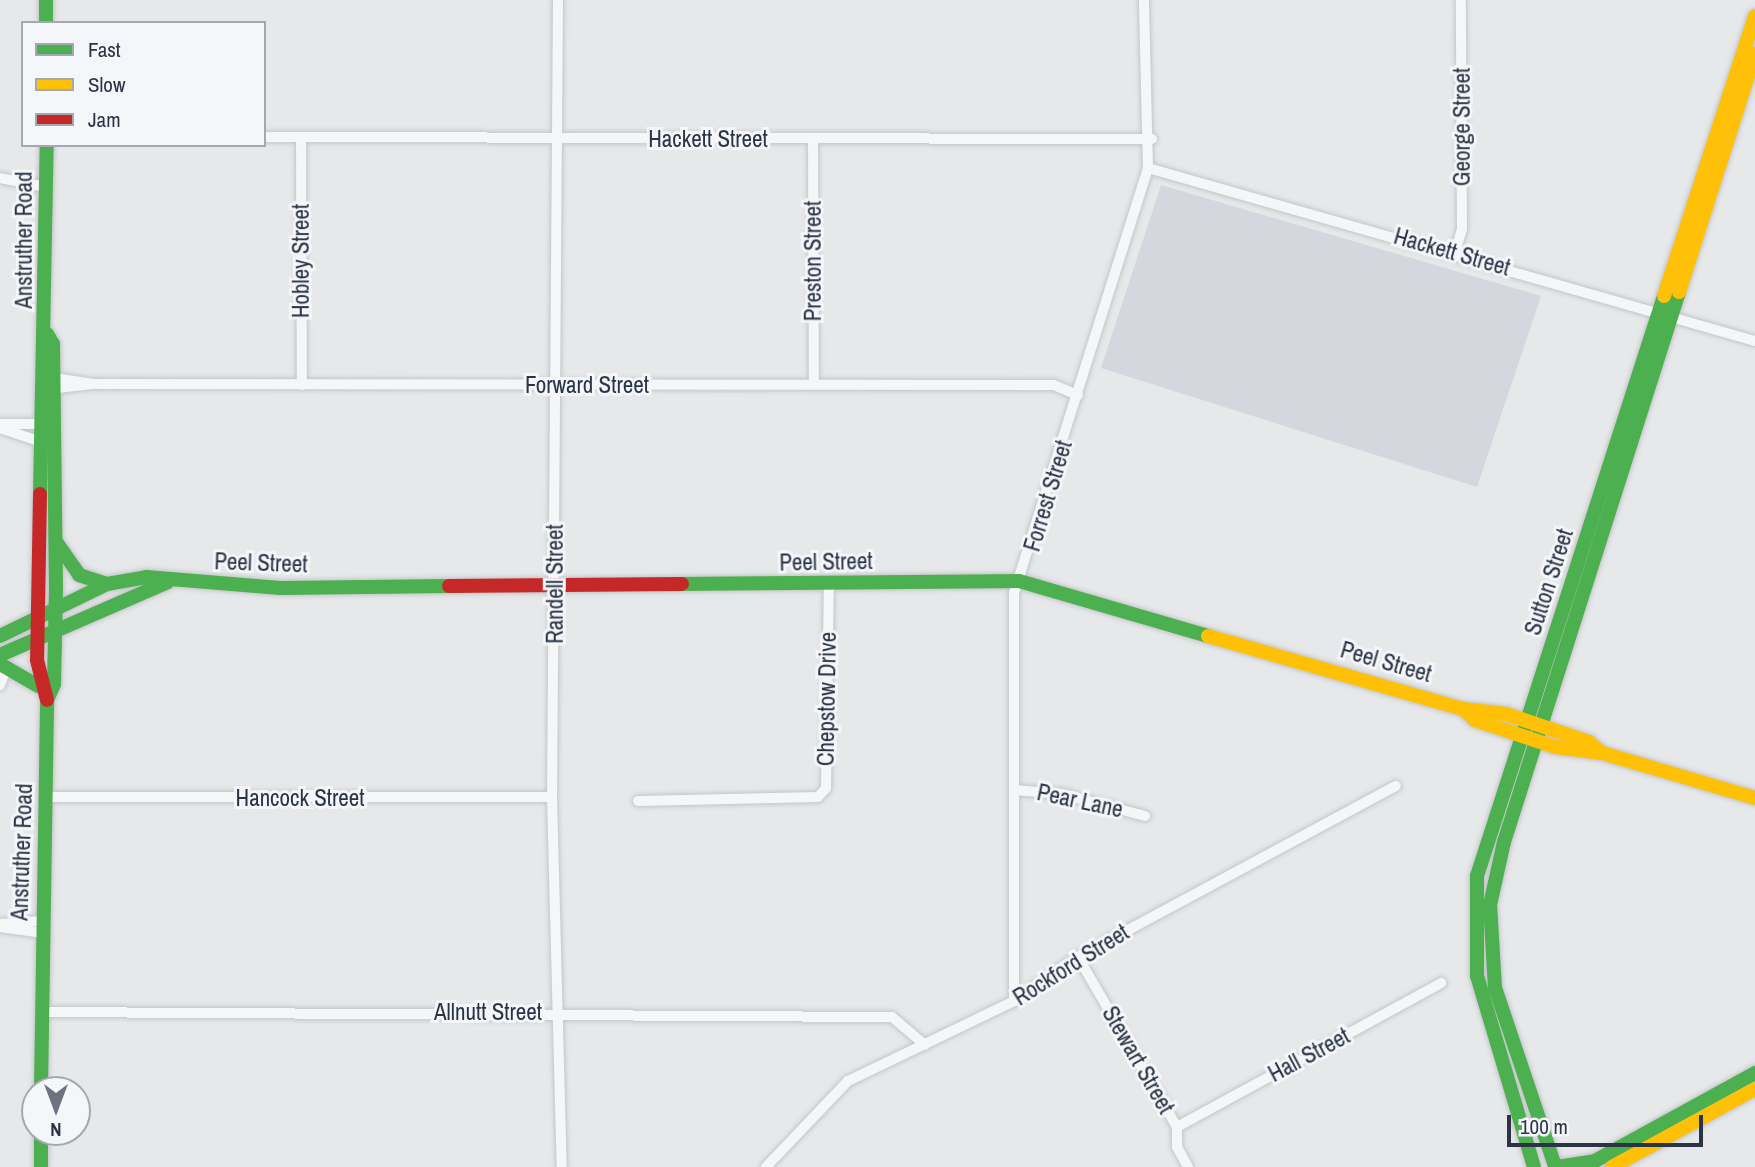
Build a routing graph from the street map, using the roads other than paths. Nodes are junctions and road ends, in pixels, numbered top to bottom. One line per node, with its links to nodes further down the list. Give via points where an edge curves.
1 (46, 0): 6 (main road)
2 (558, 0): 11 (street, Randell Street)
3 (1144, 0): 12 (street, Forrest Street)
4 (1461, 0): 17 (street, George Street, via 1462,229)
5 (1755, 16): 18 (main road, Sutton Street)
6 (46, 21)
7 (1755, 54): 18 (main road, Sutton Street)
8 (266, 137): 9 (street, Hackett Street)
9 (301, 137): 11 (street, Hackett Street); 22 (street, Hobley Street)
10 (813, 138): 11 (street, Hackett Street); 12 (street, Hackett Street); 21 (street, Preston Street)
11 (558, 139): 23 (street, Randell Street)
12 (1152, 139): 14 (street, Forrest Street)
13 (47, 147): 16 (main road, Anstruther Road)
14 (1148, 167): 17 (street, Hackett Street); 24 (street, Forrest Street)
15 (0, 178): 16 (street)
16 (46, 187): 20 (main road, Anstruther Road)
17 (1455, 252): 18 (street, Hackett Street)
18 (1664, 314): 19 (street, Hackett Street); 38 (main road, Sutton Street)
19 (1755, 341)
20 (47, 383): 22 (street, Forward Street); 25 (main road, Anstruther Road)
21 (814, 384): 23 (street, Forward Street); 24 (street, Forward Street, via 1054,385)
22 (302, 385): 23 (street, Forward Street)
23 (555, 385): 33 (street, Randell Street)
24 (1078, 395): 30 (street, Forrest Street)
25 (47, 424): 26 (street); 27 (main road, Anstruther Road)
26 (0, 426): 27 (street)
27 (47, 444): 28 (main road, Anstruther Road); 35 (main road, Anstruther Road)
28 (55, 538): 31 (main road, via 74,571); 34 (main road, Anstruther Road)
29 (172, 581): 31 (main road, Peel Street, via 146,577); 33 (main road, Peel Street, via 281,588); 36 (main road, Peel Street)
30 (1019, 581): 32 (main road, Peel Street); 45 (main road, Peel Street); 52 (street, Forrest Street)
31 (107, 584): 34 (main road, Peel Street)
32 (829, 585): 33 (main road, Peel Street); 56 (street, Chepstow Drive, via 826,788 818,797)
33 (555, 586): 54 (street, Randell Street)
34 (55, 608): 35 (main road, Peel Street); 36 (main road, Anstruther Road)
35 (37, 616): 37 (main road, Peel Street); 39 (main road, Anstruther Road)
36 (54, 629): 39 (main road, Peel Street); 44 (main road, Anstruther Road, via 54,684)
37 (0, 636)
38 (1563, 636): 46 (main road, Sutton Street); 47 (main road, Sutton Street)
39 (37, 639): 40 (main road, Peel Street); 43 (main road, Anstruther Road)
40 (0, 655)
41 (2, 668): 42 (street); 43 (main road)
42 (0, 685)
43 (38, 686): 44 (main road)
44 (47, 700): 53 (main road, Anstruther Road)
45 (1463, 709): 46 (main road, Peel Street, via 1478,706); 48 (main road, Peel Street, via 1475,720)
46 (1526, 720): 47 (main road, Peel Street); 48 (main road, Sutton Street)
47 (1542, 726): 49 (main road, Sutton Street); 50 (main road, Peel Street, via 1589,741)
48 (1520, 736): 49 (main road, Peel Street); 58 (main road, Sutton Street)
49 (1537, 741): 50 (main road, Peel Street, via 1585,755); 59 (main road, Sutton Street)
50 (1602, 753): 55 (main road, Peel Street)
51 (1396, 786): 62 (street, Rockford Street)
52 (1014, 790): 57 (street, Pear Lane, via 1062,794); 64 (street, Forrest Street)
53 (48, 797): 54 (street, Hancock Street); 61 (main road, Anstruther Road)
54 (552, 797): 66 (street, Randell Street)
55 (1755, 797)
56 (638, 801)
57 (1145, 816)
58 (1487, 838): 59 (main road); 77 (main road, Sutton Street, via 1473,908 1477,976)
59 (1504, 842): 78 (main road, Sutton Street, via 1490,905 1495,988)
60 (0, 925): 61 (street)
61 (42, 927): 65 (main road, Anstruther Road)
62 (1078, 957): 64 (street, Rockford Street); 71 (street, Stewart Street)
63 (1441, 983): 71 (street, Hall Street)
64 (1014, 1001): 67 (street, Rockford Street)
65 (42, 1012): 66 (street, Allnutt Street); 69 (main road, Anstruther Road)
66 (560, 1012): 67 (street, Allnutt Street, via 892,1017); 74 (street, Randell Street)
67 (925, 1045): 75 (street, Rockford Street, via 848,1082)
68 (1755, 1073): 78 (main road, via 1595,1161)
69 (41, 1076)
70 (1755, 1089): 79 (main road)
71 (1177, 1126): 76 (street, Stewart Street, via 1177,1147)
72 (41, 1146): 73 (main road)
73 (41, 1167)
74 (562, 1167)
75 (766, 1167)
76 (1188, 1167)
77 (1534, 1167)
78 (1553, 1167)
79 (1612, 1167)

